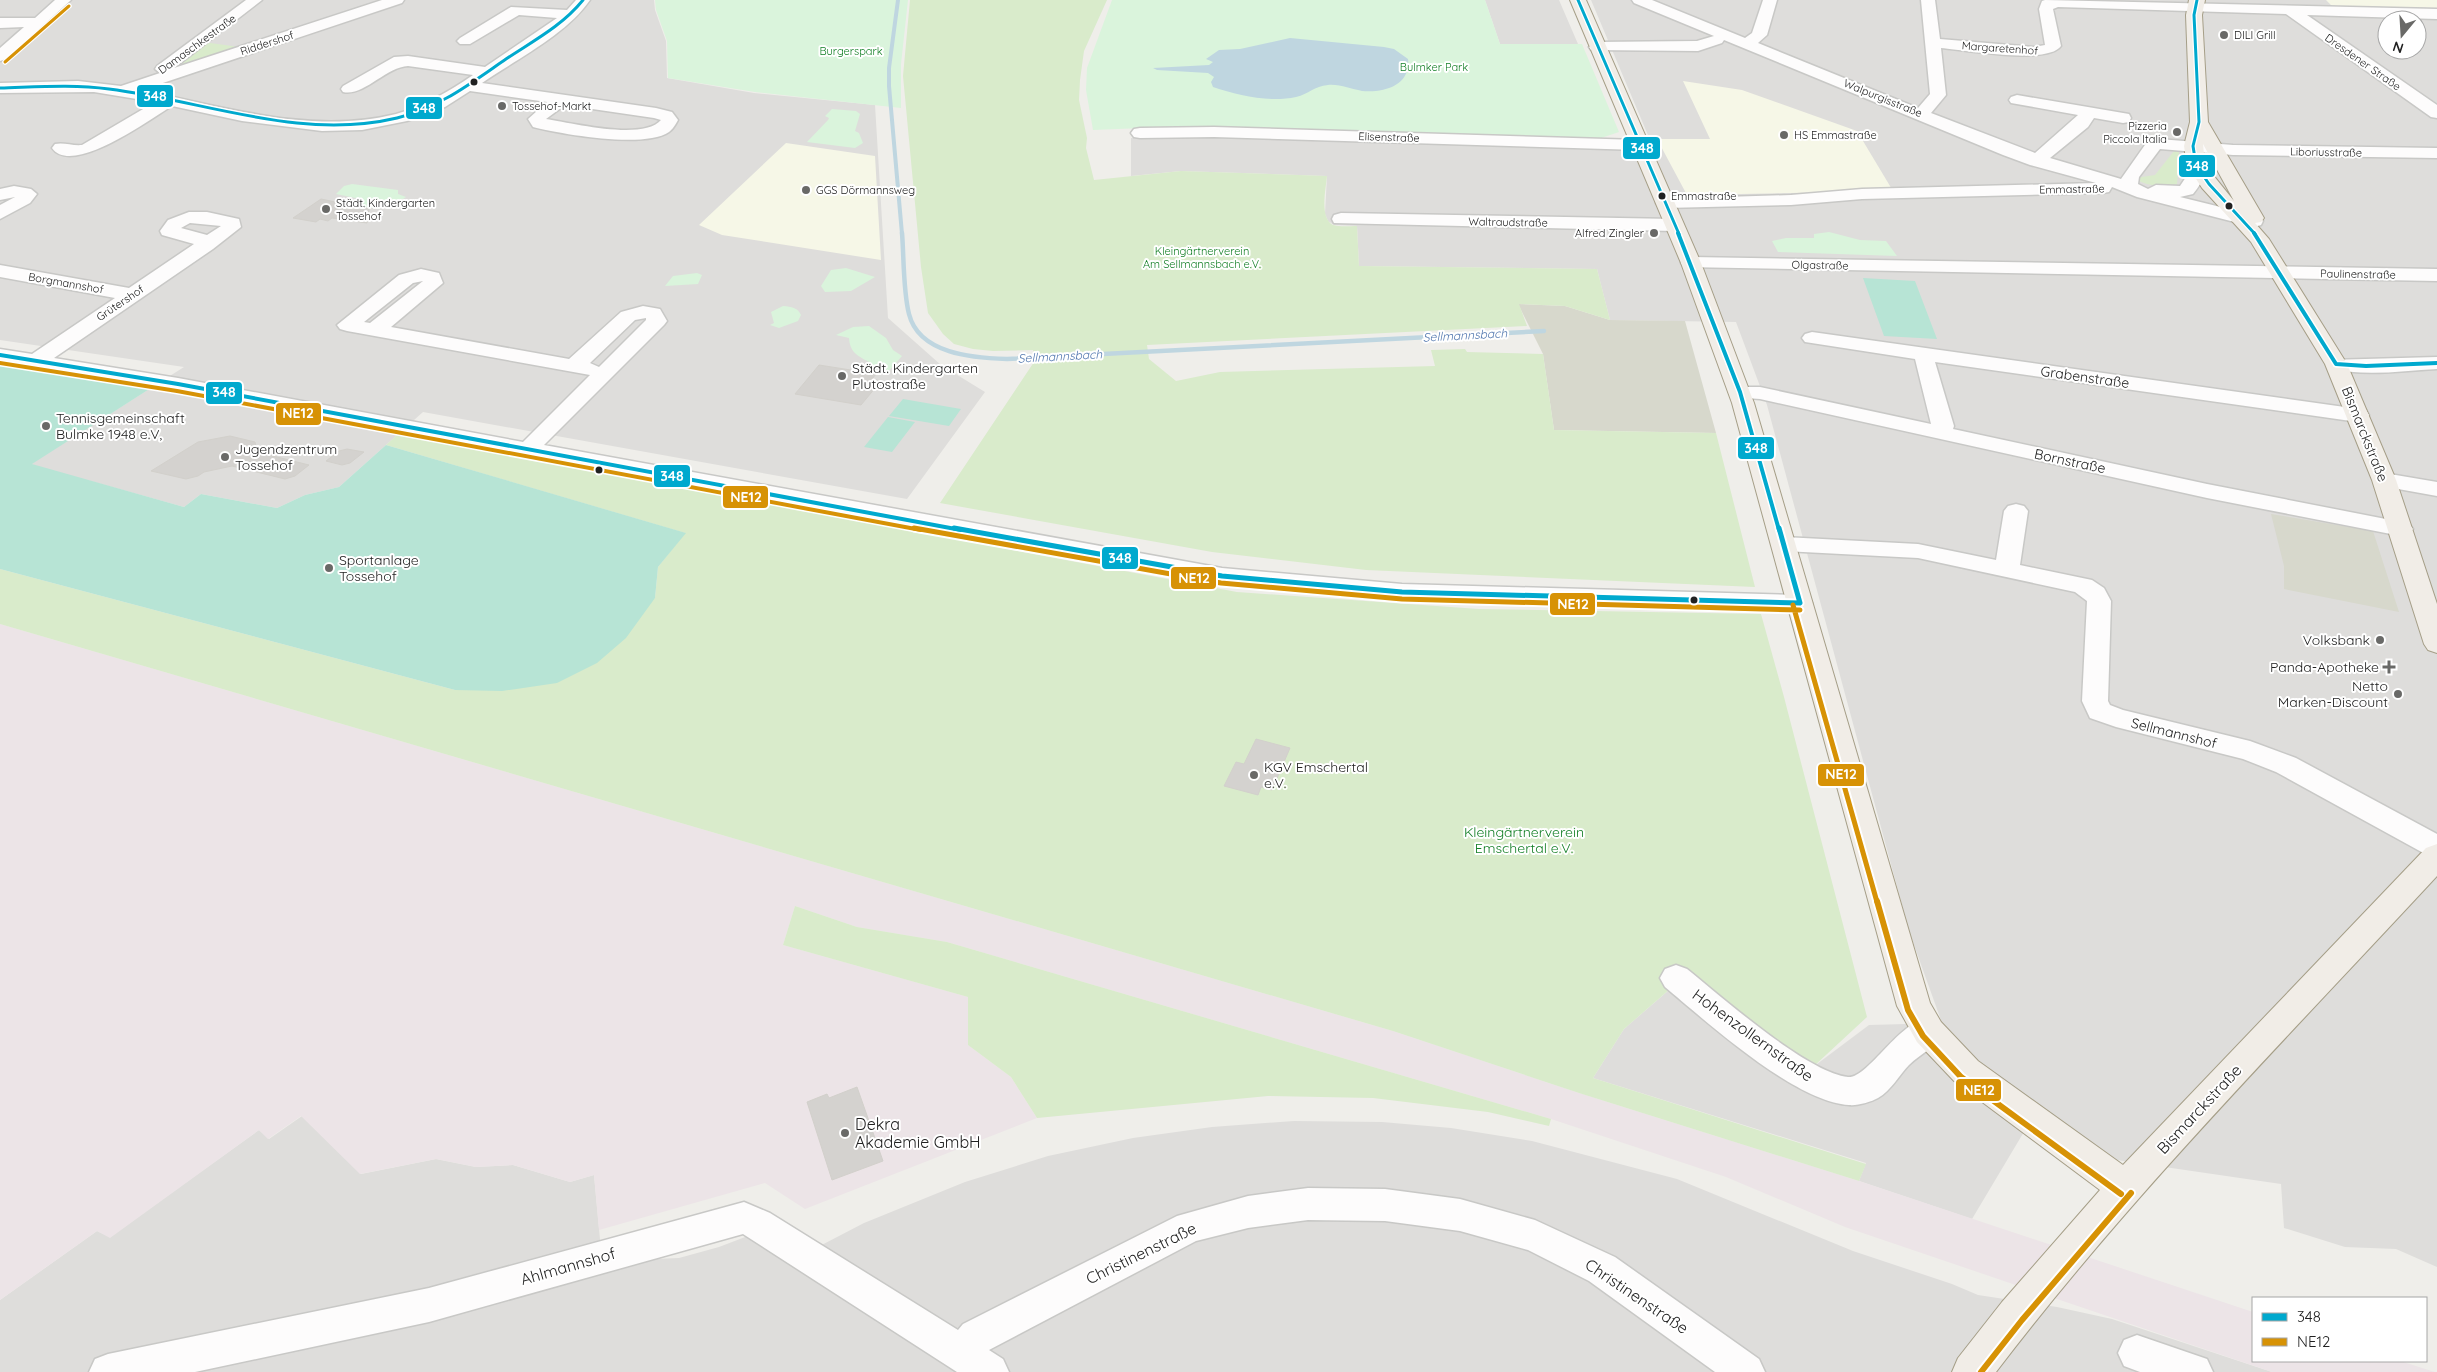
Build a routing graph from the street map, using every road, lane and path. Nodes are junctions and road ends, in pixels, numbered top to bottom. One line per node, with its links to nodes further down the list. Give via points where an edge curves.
1 (64, 0): 13 (street)
2 (255, 0): 24 (street, Damaschkestraße, via 202,41)
3 (397, 0): 24 (street, Riddershof)
4 (583, 0): 12 (street)
5 (1578, 0): 19 (main road)
6 (1640, 0): 17 (street, Walpurgisstraße)
7 (1770, 0): 17 (street, via 1759,34)
8 (1928, 0): 18 (street)
9 (2197, 4): 10 (street); 18 (street, Margaretenhof, via 2047,4 2054,46 2048,50 2034,52); 33 (main road, Bismarckstraße, via 2194,15)
10 (2290, 10): 11 (street); 30 (street, Dresdener Straße)
11 (2437, 14)
12 (570, 15): 16 (street, via 516,10); 21 (street)
13 (38, 22): 14 (street); 20 (street)
14 (0, 23)
15 (1717, 40): 19 (street, via 1693,46)
16 (465, 41)
17 (1748, 43): 31 (street, Walpurgisstraße)
18 (1933, 43): 31 (street, via 1938,95)
19 (1597, 47): 35 (main road)
20 (0, 56)
21 (488, 72): 22 (street); 25 (street, via 394,62)
22 (466, 86): 26 (street); 28 (street, via 439,103 399,118 326,127 232,114)
23 (0, 88): 24 (street)
24 (130, 88): 28 (street)
25 (349, 89)
26 (561, 100): 26 (street, via 656,113 670,120 662,130 638,135 539,123 536,119)
27 (2017, 100): 29 (street)
28 (169, 101): 37 (street, via 87,149 68,152)
29 (2089, 112): 32 (street); 40 (street, via 2082,123)
30 (2437, 113)
31 (1922, 114): 40 (street, Walpurgisstraße)
32 (2123, 118)
33 (2199, 122): 36 (main road, Bismarckstraße); 38 (main road, Bismarckstraße)
34 (1140, 133): 35 (street, Elisenstraße, via 1214,132)
35 (1639, 145): 44 (main road)
36 (2193, 146): 38 (street); 41 (main road, Bismarckstraße); 42 (street, via 2172,143 2153,146 2130,177)
37 (61, 148)
38 (2215, 148): 39 (street, Liboriusstraße); 47 (main road, Bismarckstraße)
39 (2437, 153)
40 (2036, 160): 42 (street, Walpurgisstraße)
41 (2196, 165): 42 (street, Emmastraße, via 2195,177 2187,190); 47 (main road, Bismarckstraße)
42 (2137, 188): 44 (street, Emmastraße, via 1862,194 1792,200); 47 (street, Walpurgisstraße, via 2143,193)
43 (0, 195): 45 (street, via 10,191 28,194)
44 (1664, 203): 48 (main road)
45 (0, 213)
46 (1341, 218): 48 (street, Waltraudstraße)
47 (2248, 220): 52 (main road, Bismarckstraße)
48 (1674, 225): 50 (main road)
49 (206, 245): 54 (street, Grütershof)
50 (1691, 264): 52 (street, Olgastraße); 64 (main road)
51 (0, 271): 54 (street, Borgmannshof)
52 (2280, 271): 53 (street, Paulinenstraße); 61 (main road, Bismarckstraße)
53 (2437, 275)
54 (132, 295): 59 (street, Grütershof)
55 (374, 330): 62 (street)
56 (1812, 338): 57 (street, Grabenstraße)
57 (1925, 354): 65 (street, Grabenstraße); 66 (street, via 1943,426)
58 (0, 355): 59 (street)
59 (35, 361): 67 (street)
60 (2437, 363): 61 (street)
61 (2336, 364): 65 (main road, Bismarckstraße)
62 (574, 366): 63 (street); 63 (street, via 628,316 653,313 657,321)
63 (606, 371): 67 (street)
64 (1740, 392): 66 (street, Bornstraße, via 1760,392); 72 (main road)
65 (2358, 416): 68 (main road, Bismarckstraße)
66 (1940, 433): 71 (street, Bornstraße)
67 (528, 449): 74 (street, via 1222,576 1402,592)
68 (2384, 480): 69 (street); 71 (main road, Bismarckstraße)
69 (2437, 489)
70 (2016, 511): 73 (street)
71 (2401, 529): 75 (main road, Bismarckstraße)
72 (1784, 544): 73 (street, Sellmannshof, via 1918,550); 74 (main road)
73 (2007, 570): 76 (street, Sellmannshof, via 2083,586 2094,594 2099,602 2095,701 2099,711 2250,751 2286,765)
74 (1800, 603): 79 (main road, via 1906,983 1914,1006)
75 (2437, 644)
76 (2437, 847)
77 (2437, 856): 80 (main road, Bismarckstraße)
78 (1676, 978): 79 (street, Hohenzollernstraße, via 1804,1076 1849,1093 1866,1088 1899,1054)
79 (1929, 1032): 80 (main road, via 1966,1070)
80 (2125, 1188): 85 (main road, Bismarckstraße, via 2016,1315)
81 (2138, 1353): 86 (street)
82 (975, 1363): 83 (street, Ahlmannshof, via 744,1218 429,1305); 84 (street, Christinenstraße, via 976,1337 1189,1227 1248,1212 1308,1204 1385,1205 1460,1215 1535,1236 1602,1269)
83 (108, 1372)
84 (1746, 1372)
85 (1972, 1372)
86 (2194, 1372)

